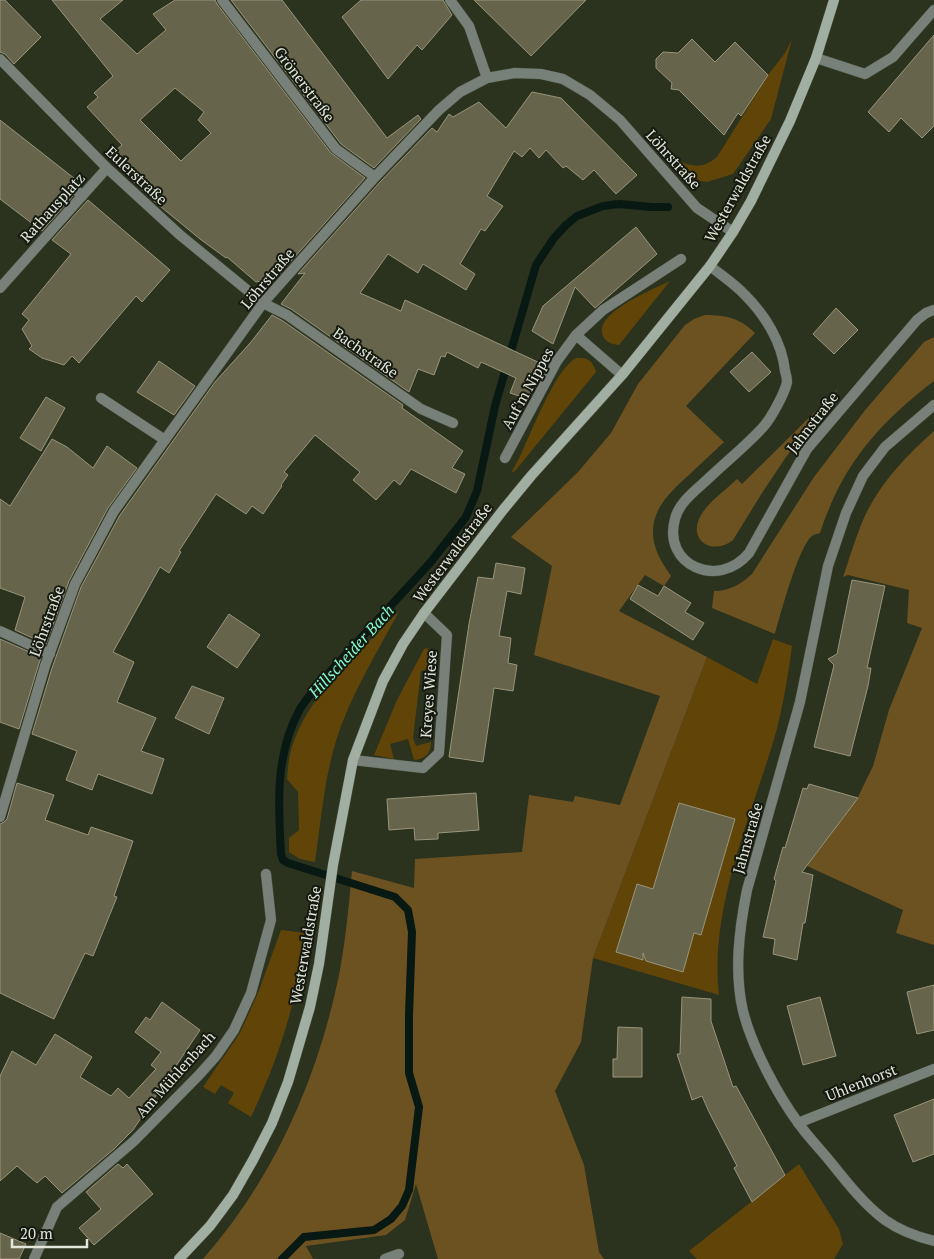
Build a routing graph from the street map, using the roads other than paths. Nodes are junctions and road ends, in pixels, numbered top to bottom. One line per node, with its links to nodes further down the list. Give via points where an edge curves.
1 (222, 0): 9 (street, Grönerstraße, via 336,149)
2 (450, 0): 7 (street, via 469,26)
3 (834, 0): 5 (main road, Westerwaldstraße)
4 (934, 10): 5 (street, via 893,57 865,74)
5 (816, 58): 12 (main road, Westerwaldstraße, via 790,122)
6 (0, 59): 8 (street, Eulerstraße)
7 (487, 78): 9 (street, Löhrstraße, via 460,92 439,110); 12 (street, Löhrstraße, via 515,73 540,74 563,79 590,95 620,120 698,208)
8 (107, 168): 11 (street, Rathausplatz); 16 (street, Eulerstraße, via 180,235)
9 (375, 177): 16 (street, Löhrstraße)
10 (74, 188): 11 (street)
11 (82, 196): 15 (street, Rathausplatz)
12 (732, 232): 14 (main road, Westerwaldstraße)
13 (681, 259): 18 (street, Auf'm Nippes, via 603,310)
14 (710, 266): 17 (street, Jahnstraße, via 745,295 773,332 784,355 787,382 764,426 687,499 675,516 673,538 678,551 686,561 707,571 726,570 749,553 807,449 917,320); 19 (main road, Westerwaldstraße)
15 (0, 288)
16 (263, 302): 22 (street, Bachstraße, via 287,315 421,409); 23 (street, Löhrstraße)
17 (934, 310)
18 (576, 335): 19 (street); 24 (street, Auf'm Nippes, via 557,361)
19 (622, 375): 25 (main road, Westerwaldstraße, via 502,510)
20 (101, 398): 23 (street)
21 (934, 405): 32 (street, Jahnstraße, via 885,447 863,476 846,512 828,566 800,702 741,921 739,986 743,1011 751,1037)
22 (453, 422)
23 (165, 440): 27 (street, Löhrstraße, via 114,511 75,584)
24 (505, 458)
25 (424, 613): 28 (main road, Westerwaldstraße, via 383,681); 28 (street, Kreyes Wiese, via 447,635 440,753 423,768)
26 (0, 631): 27 (street)
27 (50, 654): 29 (street, Löhrstraße)
28 (353, 760): 36 (main road, Westerwaldstraße, via 319,964 288,1082 254,1160 233,1195)
29 (0, 817)
30 (266, 874): 35 (street, Am Mühlenbach, via 271,920 251,993 234,1030 216,1056 141,1134 57,1207)
31 (934, 1069): 32 (street, Uhlenhorst)
32 (798, 1124): 33 (street, Jahnstraße, via 856,1194 886,1221)
33 (934, 1241)
34 (400, 1254): 37 (street)
35 (34, 1259)
36 (179, 1259)
37 (385, 1259)

